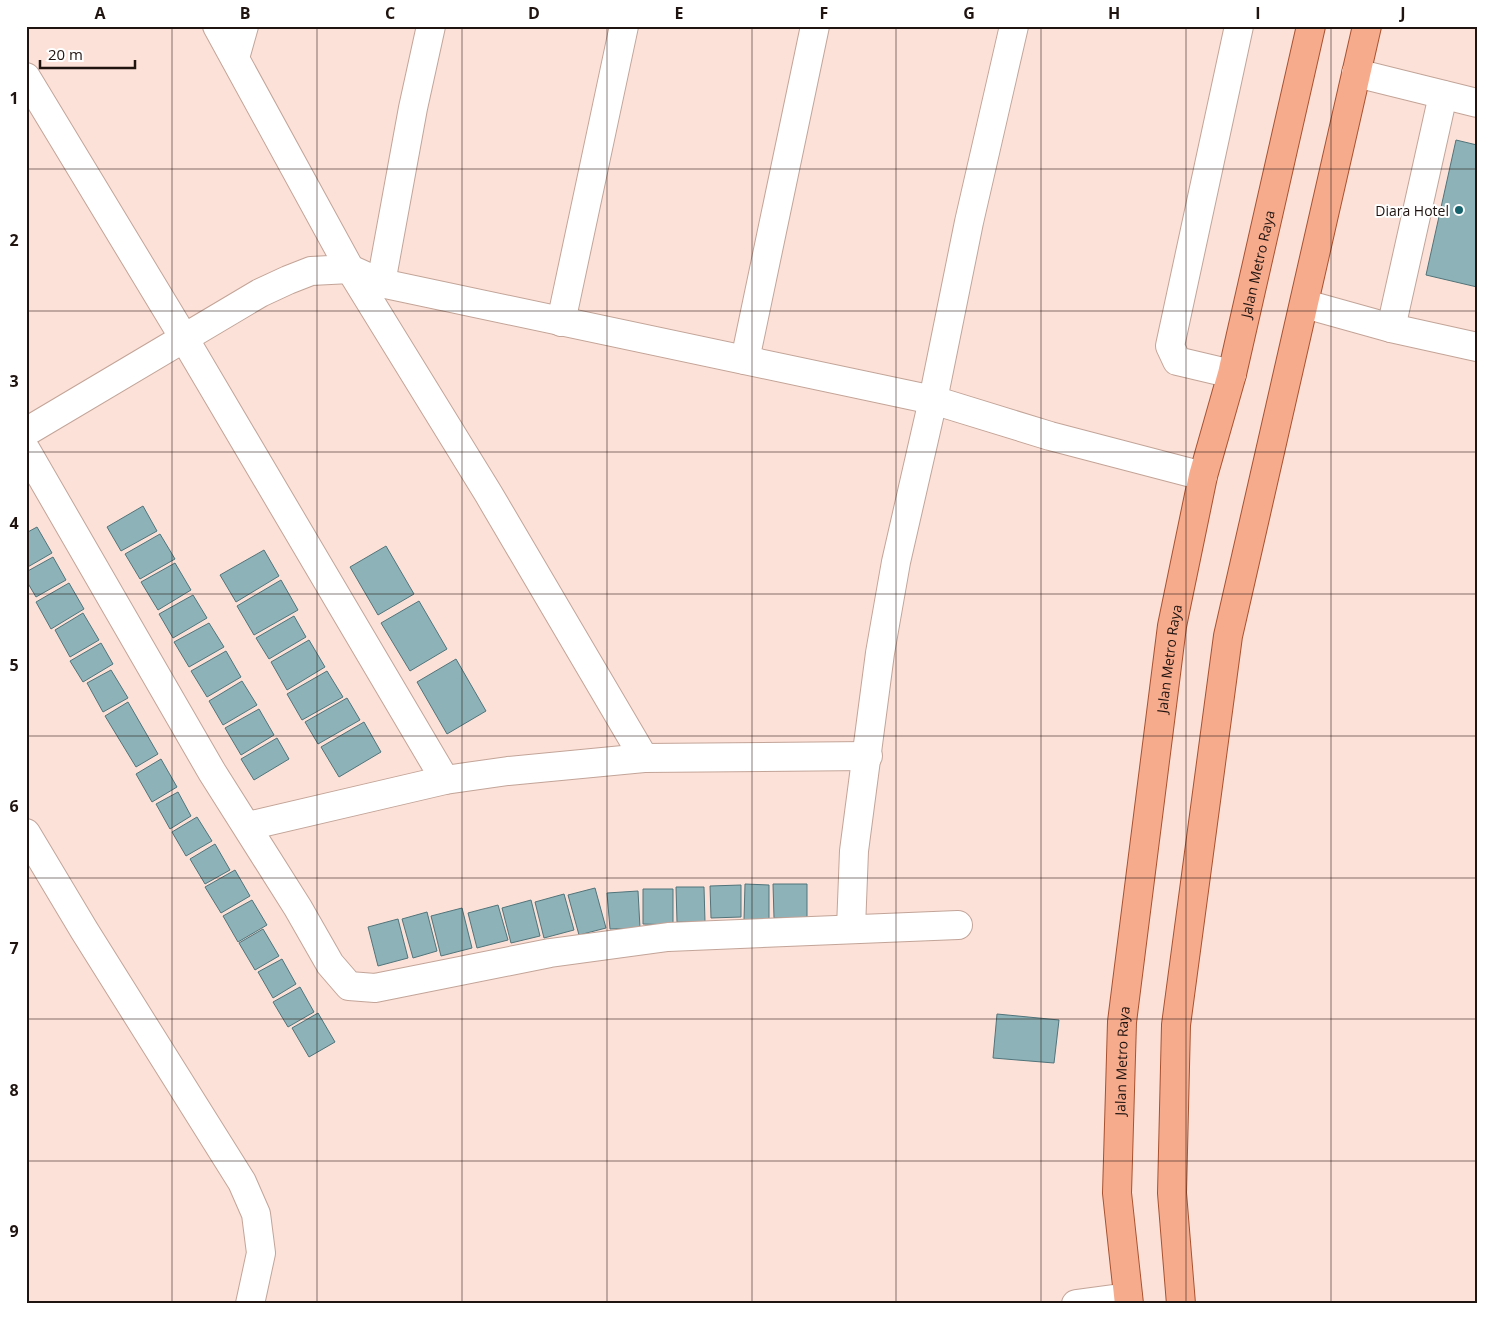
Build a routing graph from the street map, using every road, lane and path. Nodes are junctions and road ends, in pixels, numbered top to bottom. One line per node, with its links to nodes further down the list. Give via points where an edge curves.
1 (217, 26): 10 (street)
2 (244, 26): 10 (street)
3 (431, 26): 16 (street)
4 (624, 26): 18 (street)
5 (815, 26): 22 (street)
6 (1014, 26): 24 (street)
7 (1239, 26): 23 (street, via 1170,346 1177,361)
8 (1311, 26): 23 (main road, Jalan Metro Raya)
9 (1367, 26): 11 (main road)
10 (235, 58): 15 (street)
11 (1356, 73): 13 (street); 17 (main road)
12 (26, 77): 20 (street)
13 (1443, 94): 14 (street); 19 (street)
14 (1477, 103)
15 (350, 269): 16 (street); 20 (street, via 311,271 288,280); 29 (street, via 488,493)
16 (381, 283): 18 (street)
17 (1304, 304): 19 (street); 38 (main road, via 1228,636 1176,1025 1172,1192)
18 (561, 322): 22 (street)
19 (1391, 328): 21 (street)
20 (184, 338): 25 (street); 30 (street)
21 (1477, 347)
22 (745, 360): 24 (street)
23 (1232, 374): 27 (main road, Jalan Metro Raya)
24 (933, 400): 27 (street, via 1050,436); 28 (street, via 896,562 880,653)
25 (26, 432)
26 (26, 450): 31 (street, via 212,772)
27 (1202, 476): 35 (main road, Jalan Metro Raya, via 1172,626 1122,1022 1117,1194)
28 (868, 756): 29 (street); 34 (street, via 854,851)
29 (644, 758): 30 (street)
30 (445, 780): 31 (street)
31 (248, 826): 34 (street, via 330,964 348,986 362,988 550,953 668,937)
32 (26, 833): 36 (street, via 242,1182 256,1214 261,1253)
33 (958, 925): 34 (street)
34 (851, 928)
35 (1129, 1300): 37 (street)
36 (250, 1304)
37 (1076, 1304)
38 (1181, 1304)

